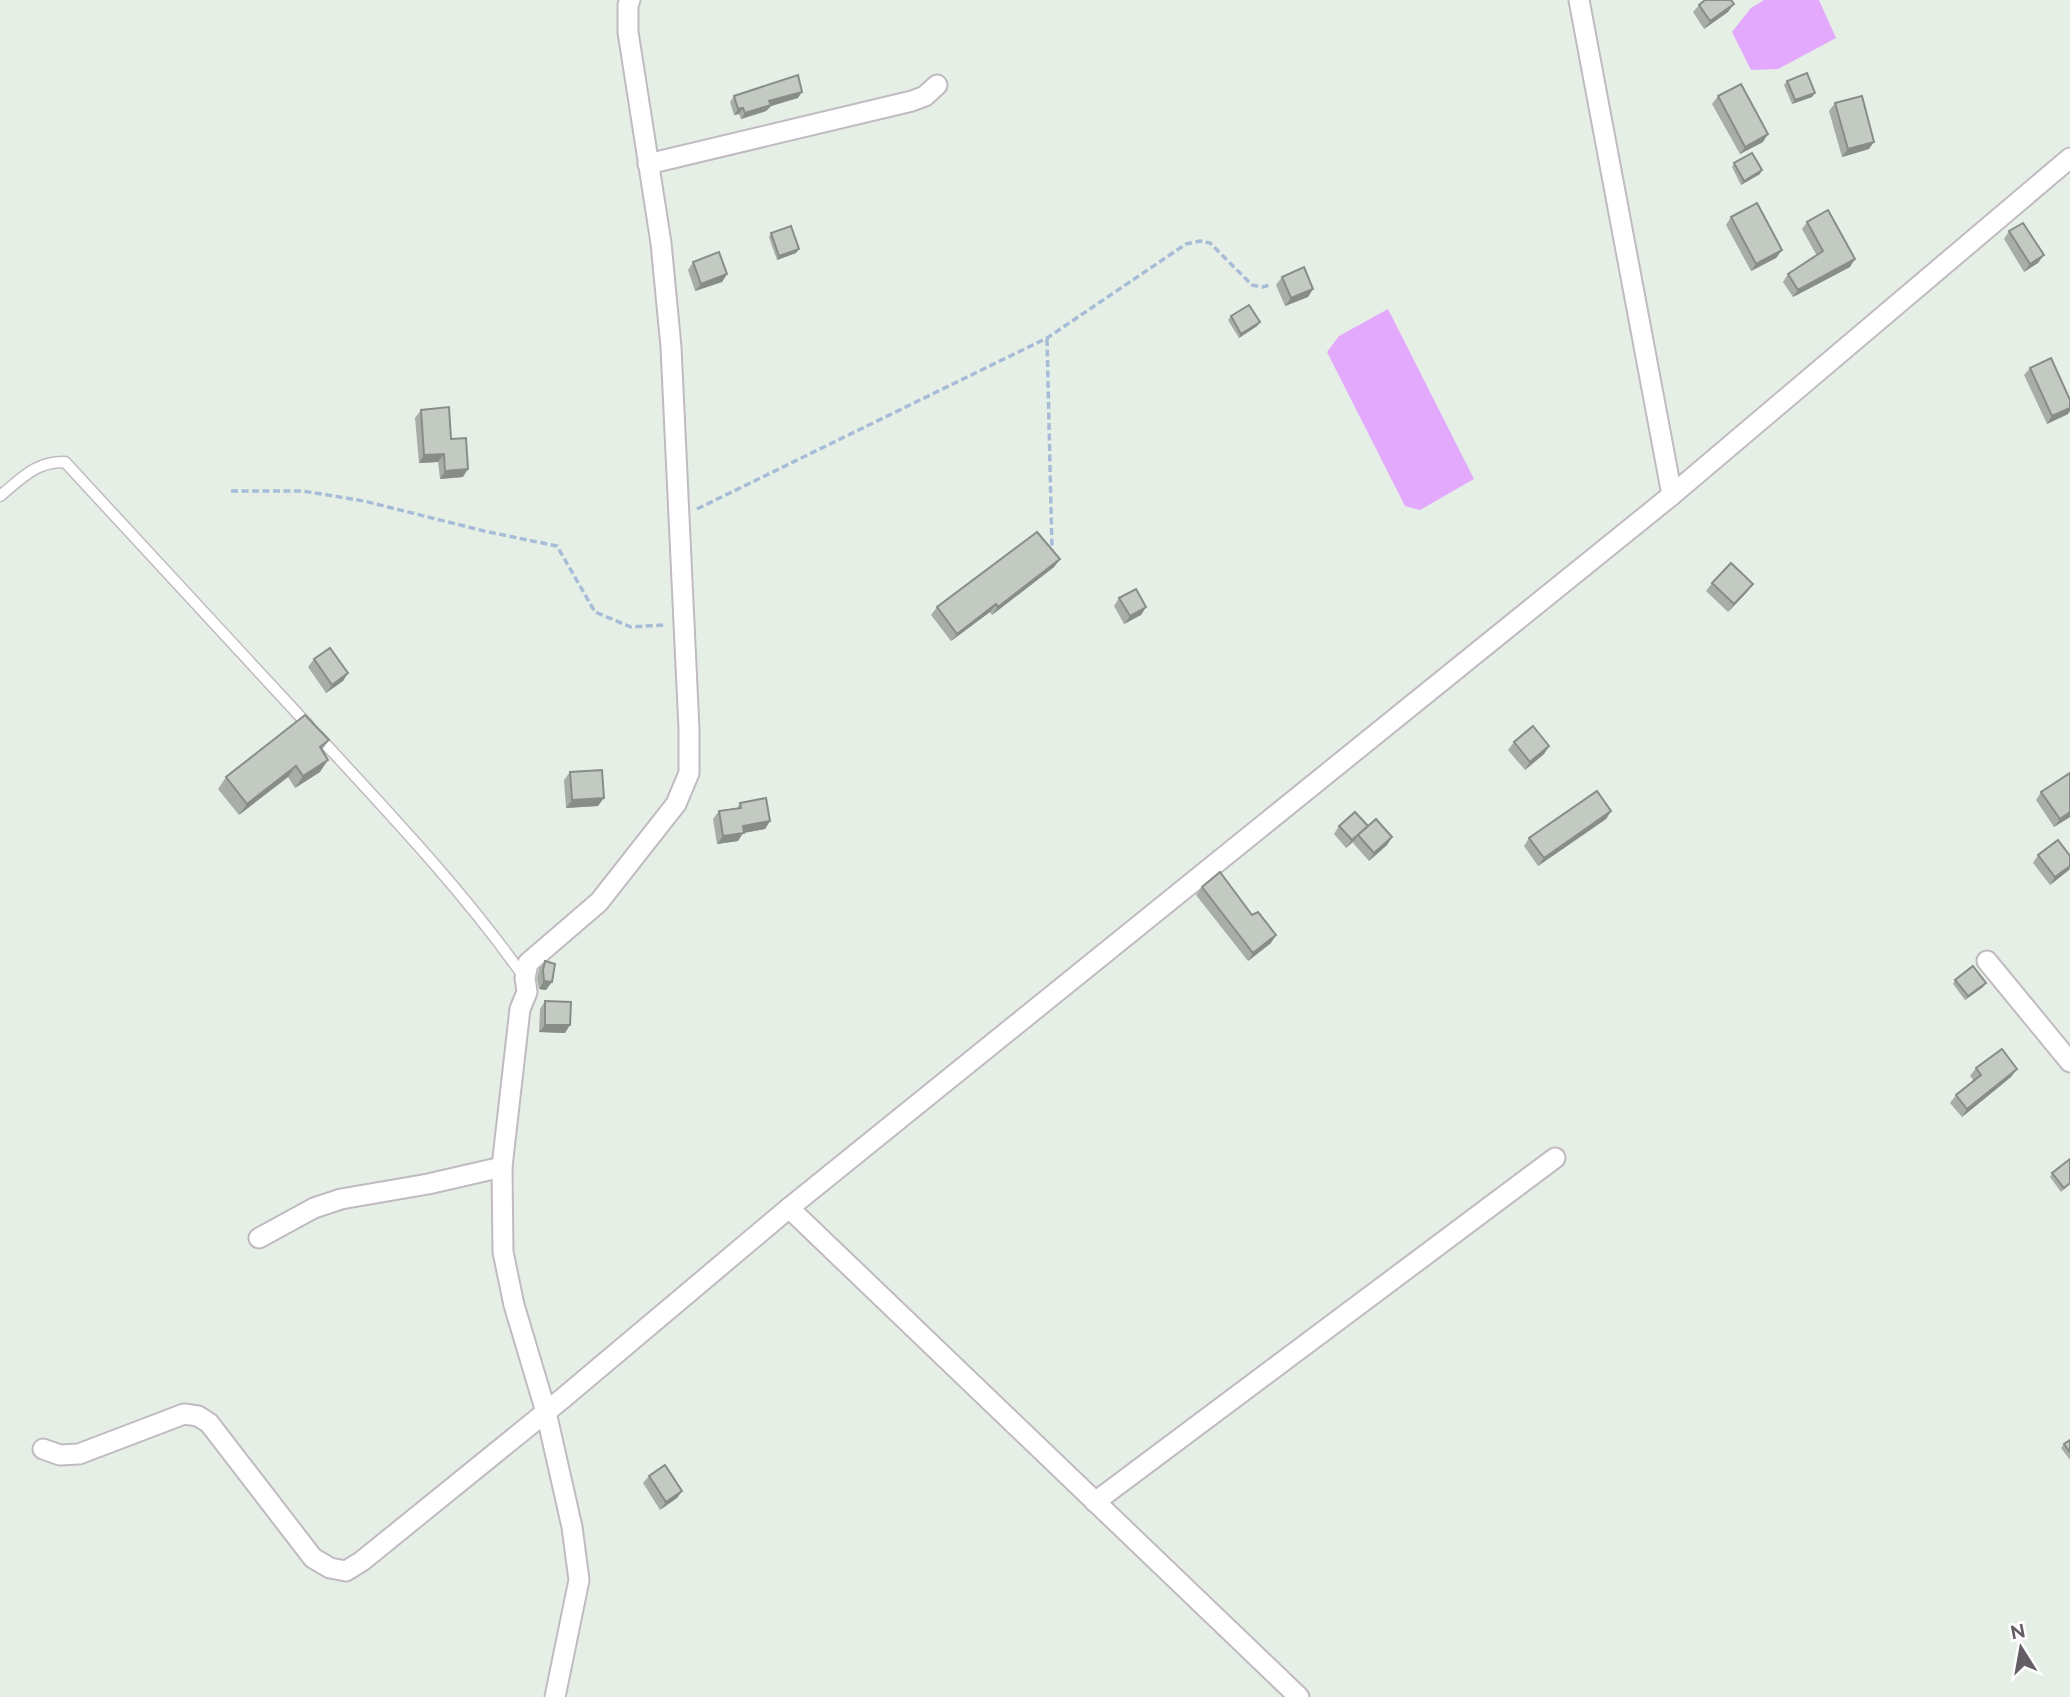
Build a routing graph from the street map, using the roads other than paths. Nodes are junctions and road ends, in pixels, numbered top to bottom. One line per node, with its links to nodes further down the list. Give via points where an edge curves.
1 (630, 0): 5 (street, via 628,32)
2 (1579, 0): 6 (street)
3 (937, 85): 5 (street, via 912,101)
4 (2070, 158): 6 (street)
5 (648, 164): 9 (street, via 671,347 689,773 676,804 599,902 528,963)
6 (1672, 495): 13 (street)
7 (0, 496): 9 (lane, via 30,471 49,462 65,463 431,860)
8 (1987, 961): 10 (street)
9 (525, 978): 12 (street, via 527,992 520,1009)
10 (2070, 1062)
11 (1555, 1158): 17 (street)
12 (502, 1167): 14 (street, via 341,1199); 15 (street, via 503,1252)
13 (789, 1208): 15 (street); 17 (street)
14 (259, 1238)
15 (546, 1412): 16 (street, via 346,1571 313,1558 209,1423 198,1416 184,1415 79,1454); 18 (street, via 579,1580)
16 (43, 1450)
17 (1095, 1502): 19 (street)
18 (555, 1697)
19 (1299, 1697)

